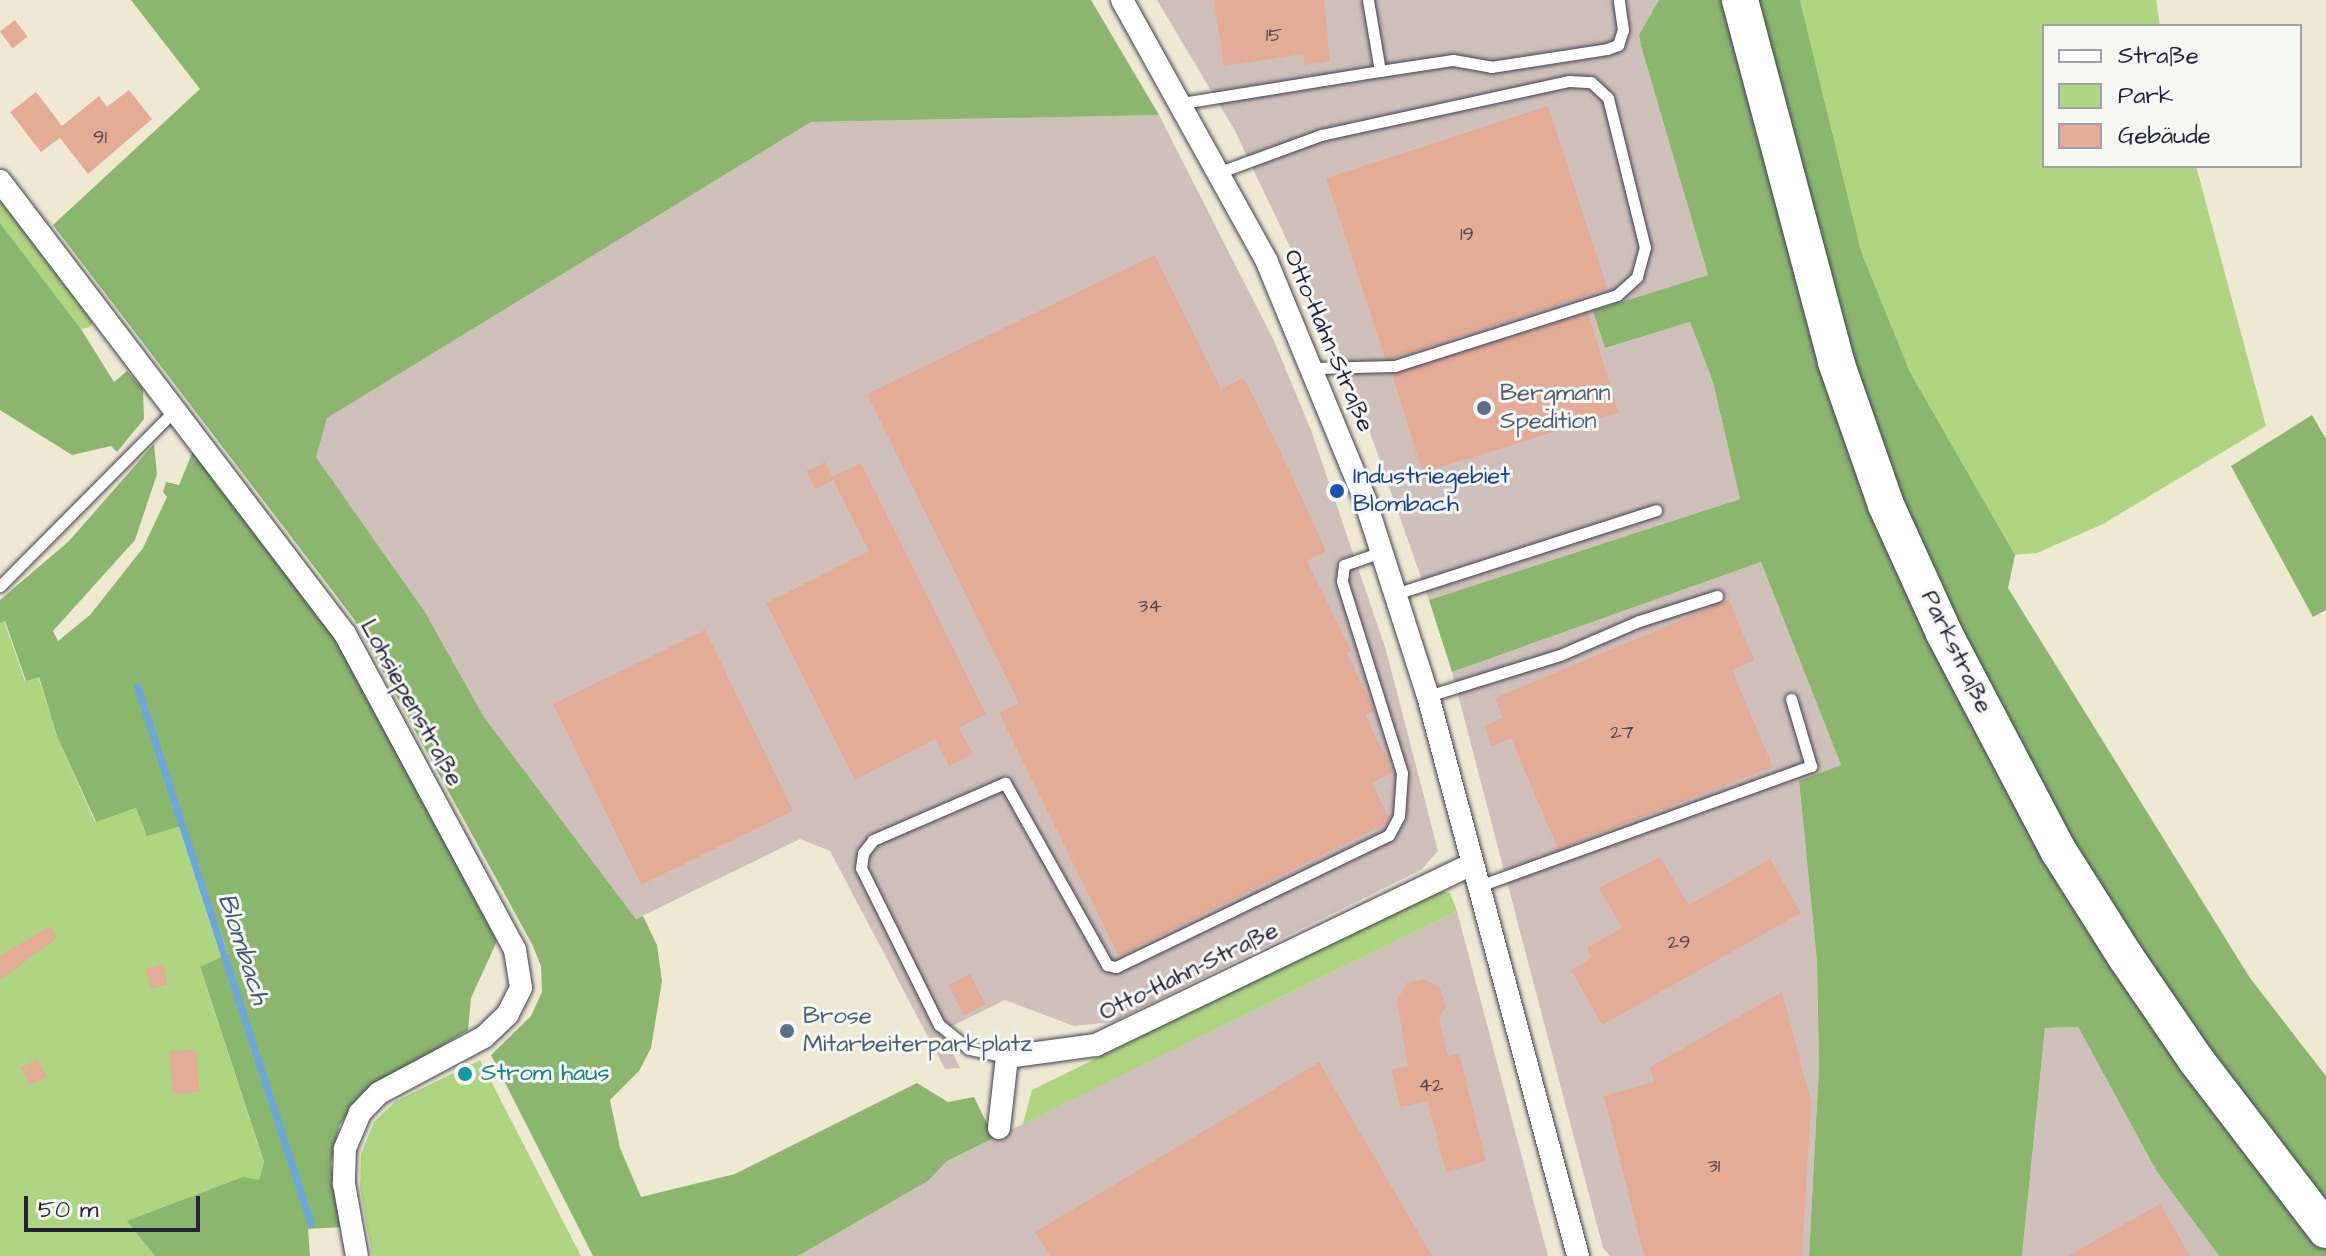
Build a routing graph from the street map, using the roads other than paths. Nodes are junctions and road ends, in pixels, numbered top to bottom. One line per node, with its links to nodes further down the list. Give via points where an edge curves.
1 (1122, 0): 6 (street, Otto-Hahn-Straße)
2 (1368, 0): 5 (lane)
3 (1619, 0): 5 (lane, via 1623,30 1618,45 1607,49 1491,67 1453,60)
4 (1740, 0): 22 (main road, Parkstraße, via 1836,362 1886,505 1944,633 2058,850 2125,956 2196,1060)
5 (1380, 71): 6 (lane)
6 (1182, 103): 7 (street, Otto-Hahn-Straße)
7 (1220, 172): 9 (street, Otto-Hahn-Straße); 9 (lane, via 1321,135 1569,81 1591,82 1608,98 1645,247 1637,277 1617,295 1394,366)
8 (0, 181): 10 (street, Lohsiepenstraße)
9 (1314, 368): 12 (street, Otto-Hahn-Straße)
10 (175, 410): 13 (lane); 23 (street, Lohsiepenstraße, via 345,634 469,860 521,969 521,988 508,1014 484,1037 379,1093 360,1113 345,1149 344,1184)
11 (1656, 510): 14 (lane)
12 (1384, 551): 14 (street, Otto-Hahn-Straße); 20 (lane, via 1344,565 1342,581 1402,773 1399,816 1389,835 1116,967 1107,965 1005,783 873,840 863,853 861,868 939,1025 969,1049)
13 (0, 586)
14 (1398, 593): 16 (street, Otto-Hahn-Straße)
15 (1717, 596): 16 (lane, via 1547,660)
16 (1428, 696): 18 (street, Otto-Hahn-Straße)
17 (1791, 699): 19 (lane, via 1811,766)
18 (1472, 864): 19 (street, Otto-Hahn-Straße); 20 (street, Otto-Hahn-Straße, via 1096,1045)
19 (1479, 886): 24 (street, Otto-Hahn-Straße)
20 (1007, 1057): 21 (street)
21 (999, 1128)
22 (2326, 1230)
23 (357, 1256)
24 (1578, 1256)

